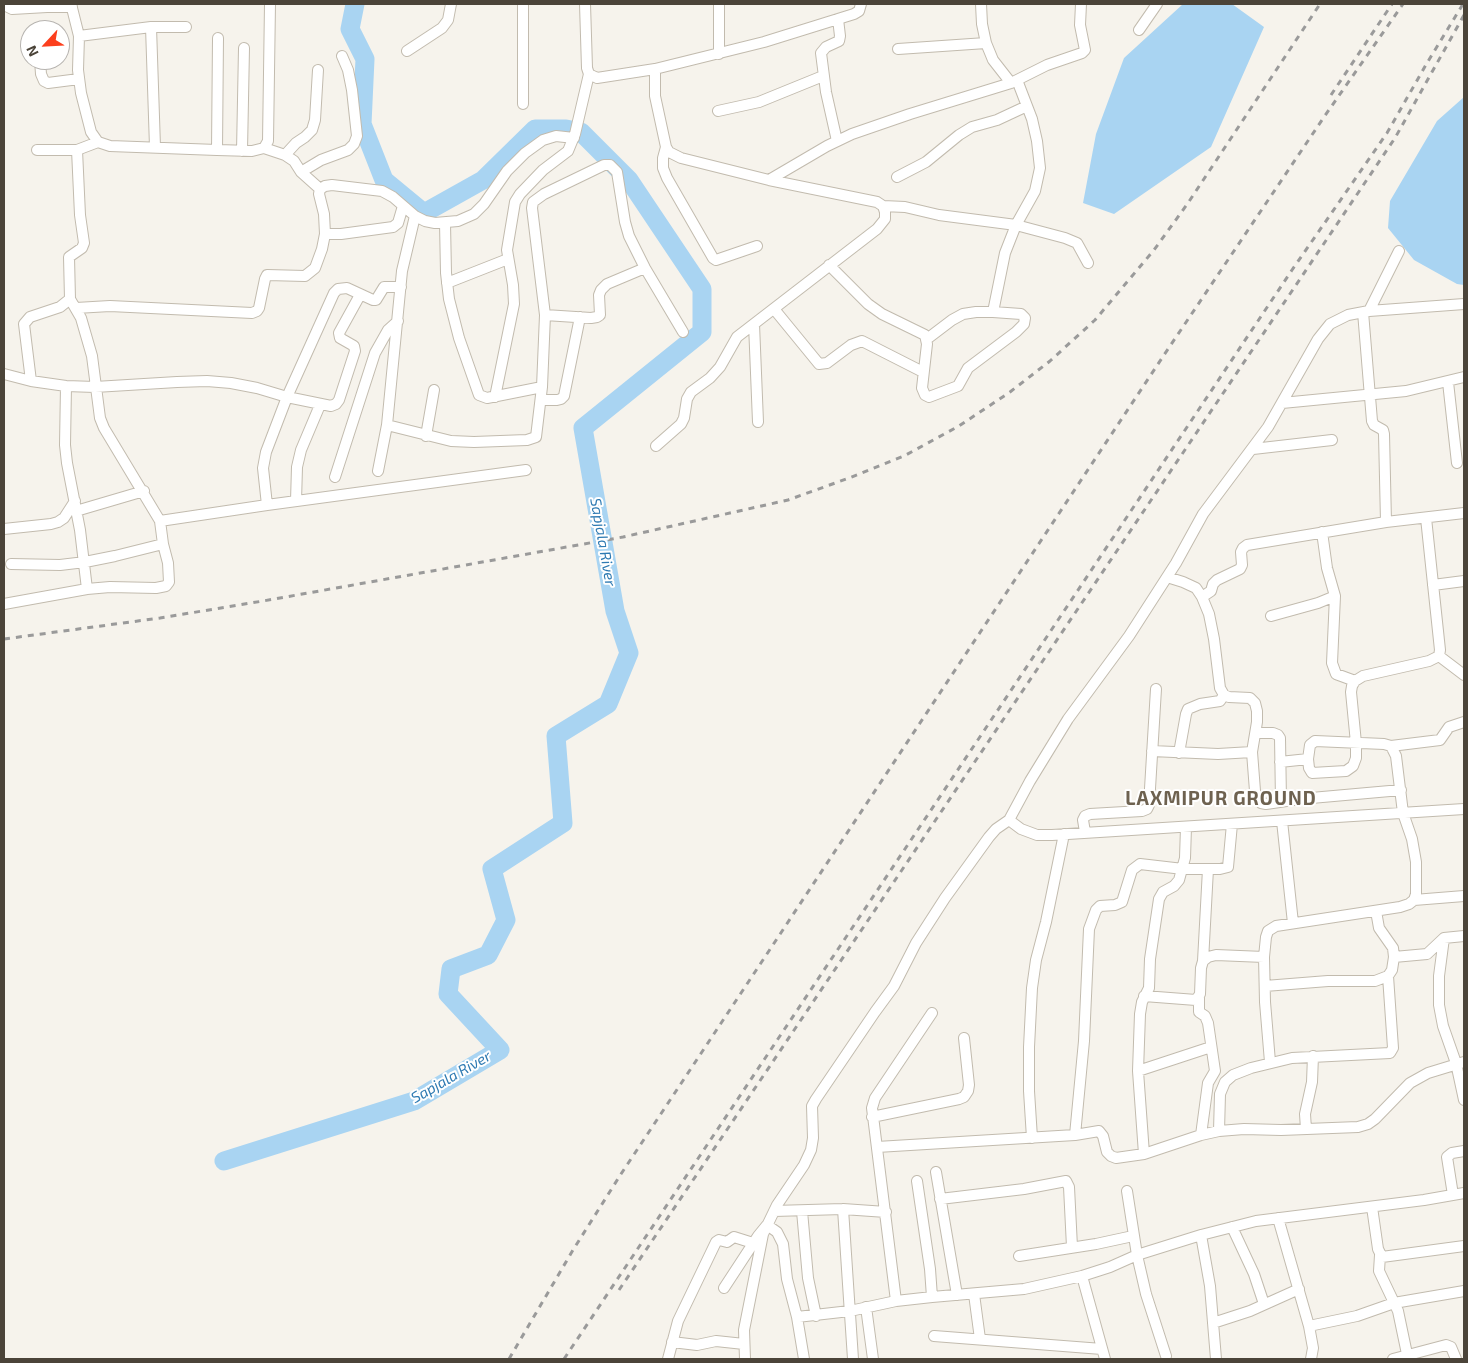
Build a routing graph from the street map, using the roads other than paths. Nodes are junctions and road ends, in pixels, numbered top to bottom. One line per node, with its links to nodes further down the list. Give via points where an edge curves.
1 (4, 4): 11 (street, via 12,9)
2 (270, 4): 39 (street, via 268,141)
3 (452, 4): 21 (street, via 442,28)
4 (523, 4): 31 (street)
5 (585, 4): 27 (street)
6 (719, 4): 22 (street)
7 (861, 4): 12 (street, via 859,11)
8 (981, 4): 18 (street)
9 (1081, 4): 30 (street, via 1080,24 1085,50)
10 (1157, 4): 15 (street)
11 (72, 6): 16 (street)
12 (838, 19): 22 (street); 28 (street, via 839,41 821,53)
13 (151, 27): 14 (street); 16 (street); 37 (street)
14 (186, 27)
15 (1139, 30)
16 (78, 36): 29 (street)
17 (218, 38): 42 (street)
18 (986, 43): 20 (street); 30 (street, via 993,60)
19 (244, 48): 43 (street)
20 (898, 48)
21 (406, 51)
22 (719, 54): 24 (street)
23 (342, 56): 45 (street, via 352,90 354,144 348,150)
24 (655, 69): 27 (street, via 597,78); 38 (street, via 655,96)
25 (40, 70): 29 (street, via 48,83)
26 (318, 70): 44 (street, via 312,130)
27 (589, 74): 34 (street)
28 (823, 76): 33 (street, via 759,102); 35 (street)
29 (79, 78): 36 (street, via 91,132)
30 (1014, 81): 32 (street); 35 (street, via 879,124)
31 (523, 104)
32 (1027, 106): 46 (street, via 972,127 926,162); 53 (street, via 1037,141 1040,168 1035,191)
33 (718, 110)
34 (576, 133): 52 (street, via 543,140 507,171 474,214); 57 (street, via 568,151 543,170 515,202)
35 (837, 141): 47 (street)
36 (98, 142): 37 (street, via 110,146); 41 (street)
37 (154, 147): 42 (street)
38 (666, 147): 47 (street, via 681,158); 55 (street, via 663,158 667,178 713,258 716,260)
39 (264, 148): 43 (street); 44 (street)
40 (37, 150): 41 (street)
41 (77, 150): 64 (street, via 84,244 69,257)
42 (217, 150): 43 (street)
43 (242, 150)
44 (285, 155): 45 (street)
45 (301, 172): 48 (street)
46 (897, 176)
47 (768, 180): 50 (street, via 877,202)
48 (320, 189): 49 (street, via 332,185 382,191); 54 (street)
49 (403, 206): 51 (street); 54 (street, via 398,223 393,226)
50 (883, 206): 53 (street); 59 (street, via 885,219 877,229)
51 (415, 216): 52 (street, via 424,221); 62 (street)
52 (445, 223): 61 (street)
53 (1016, 225): 58 (street, via 1077,243); 68 (street, via 1005,253)
54 (325, 234): 64 (street, via 322,249 310,273 305,276 267,275 257,311)
55 (757, 246)
56 (1399, 250): 67 (street)
57 (508, 259): 61 (street); 85 (street, via 514,304)
58 (1088, 263)
59 (829, 264): 66 (street); 74 (street, via 868,304)
60 (645, 268): 69 (street, via 629,236 617,172 610,165 604,165 533,202); 70 (street, via 607,284 599,296 600,315); 73 (street)
61 (447, 283): 85 (street, via 454,320 478,395 482,398)
62 (401, 287): 63 (street, via 384,287 376,300); 71 (street)
63 (360, 294): 86 (street, via 347,288 334,293); 89 (street, via 339,336 354,346 355,351 339,400 331,406)
64 (73, 303): 78 (street, via 30,317 24,324); 82 (street, via 82,318)
65 (1464, 304): 67 (street)
66 (774, 309): 72 (street); 75 (street, via 820,364 827,363 862,340)
67 (1366, 311): 84 (street); 88 (street, via 1330,324)
68 (993, 312): 74 (street, via 964,314); 75 (street, via 1021,314 1026,321 968,368 961,382 953,388 934,396 925,395)
69 (545, 315): 70 (street); 81 (street)
70 (580, 318): 87 (street, via 564,396 557,400)
71 (398, 321): 91 (street); 99 (street, via 388,330 375,353)
72 (754, 324): 90 (street); 94 (street, via 737,337 710,378 691,392 681,424)
73 (683, 332)
74 (927, 339): 75 (street)
75 (923, 372)
76 (4, 374): 78 (street)
77 (1464, 377): 79 (street)
78 (31, 381): 80 (street)
79 (1448, 382): 84 (street, via 1406,391); 96 (street)
80 (66, 386): 82 (street); 103 (street, via 65,445)
81 (542, 387): 85 (street); 87 (street)
82 (96, 388): 86 (street, via 207,381 257,388); 100 (street, via 104,428)
83 (434, 390): 92 (street)
84 (1370, 394): 88 (street); 107 (street, via 1372,421 1384,434)
85 (495, 396)
86 (287, 398): 89 (street); 102 (street, via 263,468)
87 (541, 400): 92 (street, via 538,432 534,439 474,442)
88 (1282, 403): 95 (street)
89 (320, 405): 101 (street, via 301,450)
90 (758, 422)
91 (387, 425): 92 (street); 98 (street)
92 (426, 436)
93 (1332, 440): 95 (street)
94 (656, 446)
95 (1253, 449): 113 (street, via 1203,514)
96 (1458, 462)
97 (526, 470): 101 (street)
98 (378, 471)
99 (335, 477)
100 (144, 491): 103 (street); 106 (street)
101 (296, 501): 102 (street)
102 (267, 505): 106 (street)
103 (76, 506): 108 (street, via 58,522); 111 (street)
104 (1464, 513): 105 (street)
105 (1426, 518): 107 (street); 115 (street)
106 (160, 522): 110 (street)
107 (1386, 522): 109 (street)
108 (4, 529)
109 (1322, 532): 117 (street); 118 (street, via 1247,544 1241,552 1240,569 1217,580 1212,591)
110 (163, 544): 111 (street); 116 (street, via 170,577 166,586)
111 (85, 562): 112 (street); 116 (street)
112 (10, 564)
113 (1167, 577): 118 (street, via 1196,588); 139 (street, via 1129,636 1068,719)
114 (1464, 581): 115 (street)
115 (1433, 585): 121 (street)
116 (87, 589): 119 (street)
117 (1335, 596): 120 (street); 123 (street, via 1332,663 1336,674)
118 (1202, 597): 125 (street, via 1209,614 1220,688)
119 (4, 604)
120 (1271, 616)
121 (1439, 656): 122 (street); 123 (street, via 1362,676)
122 (1464, 674)
123 (1355, 681): 128 (street, via 1351,692)
124 (1156, 689): 130 (street)
125 (1224, 695): 127 (street, via 1250,698 1255,703); 132 (street, via 1220,701 1188,709)
126 (1464, 722): 129 (street, via 1448,727 1440,740)
127 (1257, 734): 131 (street); 134 (street, via 1278,735)
128 (1356, 743): 129 (street); 133 (street, via 1315,741 1310,745); 133 (street, via 1356,758 1346,771 1312,773)
129 (1391, 746): 135 (street, via 1396,756)
130 (1152, 751): 132 (street); 143 (street, via 1147,809 1090,814 1085,816)
131 (1252, 752): 132 (street); 136 (street, via 1257,798 1266,804)
132 (1179, 753)
133 (1308, 759): 134 (street)
134 (1280, 762): 136 (street)
135 (1401, 795): 136 (street); 138 (street)
136 (1281, 801)
137 (1464, 808): 138 (street)
138 (1403, 813): 140 (street); 148 (street, via 1416,862)
139 (1009, 820): 144 (street, via 1037,835); 185 (street, via 989,837 945,898 916,943 903,972 816,1099 812,1106 814,1138 811,1150)
140 (1282, 821): 141 (street); 150 (street)
141 (1232, 824): 142 (street); 146 (street, via 1228,867)
142 (1186, 827): 143 (street); 145 (street)
143 (1085, 832): 144 (street)
144 (1064, 834): 173 (street, via 1032,988 1029,1047)
145 (1183, 869): 146 (street); 158 (street, via 1179,880 1160,896 1150,959 1150,988); 172 (street, via 1135,866 1122,902 1100,906 1096,910 1089,929 1084,1041)
146 (1208, 869): 155 (street)
147 (1464, 896): 148 (street)
148 (1414, 900): 149 (street, via 1400,907)
149 (1376, 911): 150 (street); 154 (street, via 1378,928 1393,948)
150 (1293, 923): 153 (street, via 1268,931)
151 (1464, 936): 152 (street)
152 (1444, 938): 154 (street, via 1426,954); 165 (street, via 1439,1005 1443,1026)
153 (1264, 957): 155 (street, via 1216,955); 157 (street)
154 (1394, 957): 156 (street)
155 (1203, 961): 159 (street)
156 (1388, 976): 157 (street, via 1375,981); 163 (street, via 1393,1040 1390,1053)
157 (1265, 986): 164 (street)
158 (1144, 996): 159 (street, via 1191,1001); 166 (street, via 1140,1014)
159 (1199, 998): 162 (street, via 1198,1010 1207,1019)
160 (932, 1013): 168 (street, via 874,1098)
161 (964, 1038): 168 (street, via 969,1085 964,1097)
162 (1211, 1047): 166 (street); 171 (street, via 1215,1071 1208,1083)
163 (1313, 1056): 164 (street); 169 (street)
164 (1270, 1062): 170 (street, via 1233,1075 1225,1082 1220,1094)
165 (1460, 1063): 167 (street); 169 (street, via 1428,1072 1410,1083 1368,1124 1352,1128)
166 (1138, 1071): 176 (street)
167 (1464, 1100)
168 (872, 1117): 174 (street)
169 (1306, 1129): 170 (street)
170 (1218, 1131): 171 (street)
171 (1201, 1135): 176 (street)
172 (1075, 1136): 173 (street); 176 (street, via 1099,1131 1110,1156 1116,1158)
173 (1032, 1138): 174 (street)
174 (877, 1147): 187 (street)
175 (1464, 1151): 181 (street, via 1447,1157)
176 (1144, 1154)
177 (936, 1172): 182 (street)
178 (917, 1181): 205 (street)
179 (1127, 1191): 192 (street)
180 (1464, 1193): 181 (street)
181 (1453, 1195): 183 (street)
182 (940, 1198): 195 (street, via 1066,1181 1069,1186); 204 (street)
183 (1372, 1207): 188 (street); 197 (street)
184 (843, 1209): 186 (street); 187 (street); 210 (street)
185 (774, 1211): 186 (street); 189 (street)
186 (802, 1211): 211 (street, via 808,1278)
187 (886, 1212): 206 (street)
188 (1278, 1218): 190 (street); 201 (street)
189 (767, 1225): 193 (street); 212 (street, via 783,1244 787,1280); 218 (street, via 747,1314)
190 (1232, 1227): 191 (street); 208 (street)
191 (1201, 1235): 196 (street); 213 (street)
192 (1133, 1236): 195 (street); 196 (street)
193 (753, 1243): 200 (street); 217 (street, via 734,1237 727,1242 716,1242 689,1296)
194 (1464, 1246): 197 (street, via 1386,1257)
195 (1072, 1247): 198 (street)
196 (1137, 1255): 199 (street); 221 (street)
197 (1380, 1255): 207 (street, via 1379,1271)
198 (1019, 1256)
199 (1082, 1276): 203 (street, via 1024,1289); 219 (street)
200 (724, 1288)
201 (1299, 1289): 208 (street); 214 (street)
202 (1464, 1291): 207 (street)
203 (974, 1294): 204 (street); 216 (street)
204 (957, 1295): 205 (street)
205 (932, 1297): 206 (street)
206 (896, 1301): 209 (street)
207 (1394, 1303): 214 (street, via 1357,1316); 220 (street)
208 (1264, 1304): 213 (street)
209 (866, 1307): 210 (street); 226 (street)
210 (850, 1311): 211 (street); 225 (street)
211 (816, 1316): 212 (street)
212 (797, 1317): 224 (street)
213 (1213, 1323): 227 (street)
214 (1309, 1326): 228 (street)
215 (934, 1336): 216 (street)
216 (980, 1339): 219 (street)
217 (672, 1342): 218 (street); 222 (street)
218 (744, 1344): 223 (street)
219 (1103, 1354)
220 (1407, 1354): 229 (street); 230 (street, via 1446,1345 1451,1347)
221 (1166, 1356)
222 (668, 1359)
223 (746, 1359)
224 (804, 1359)
225 (852, 1359)
226 (873, 1359)
227 (1216, 1359)
228 (1311, 1359)
229 (1393, 1359)
230 (1456, 1359)

